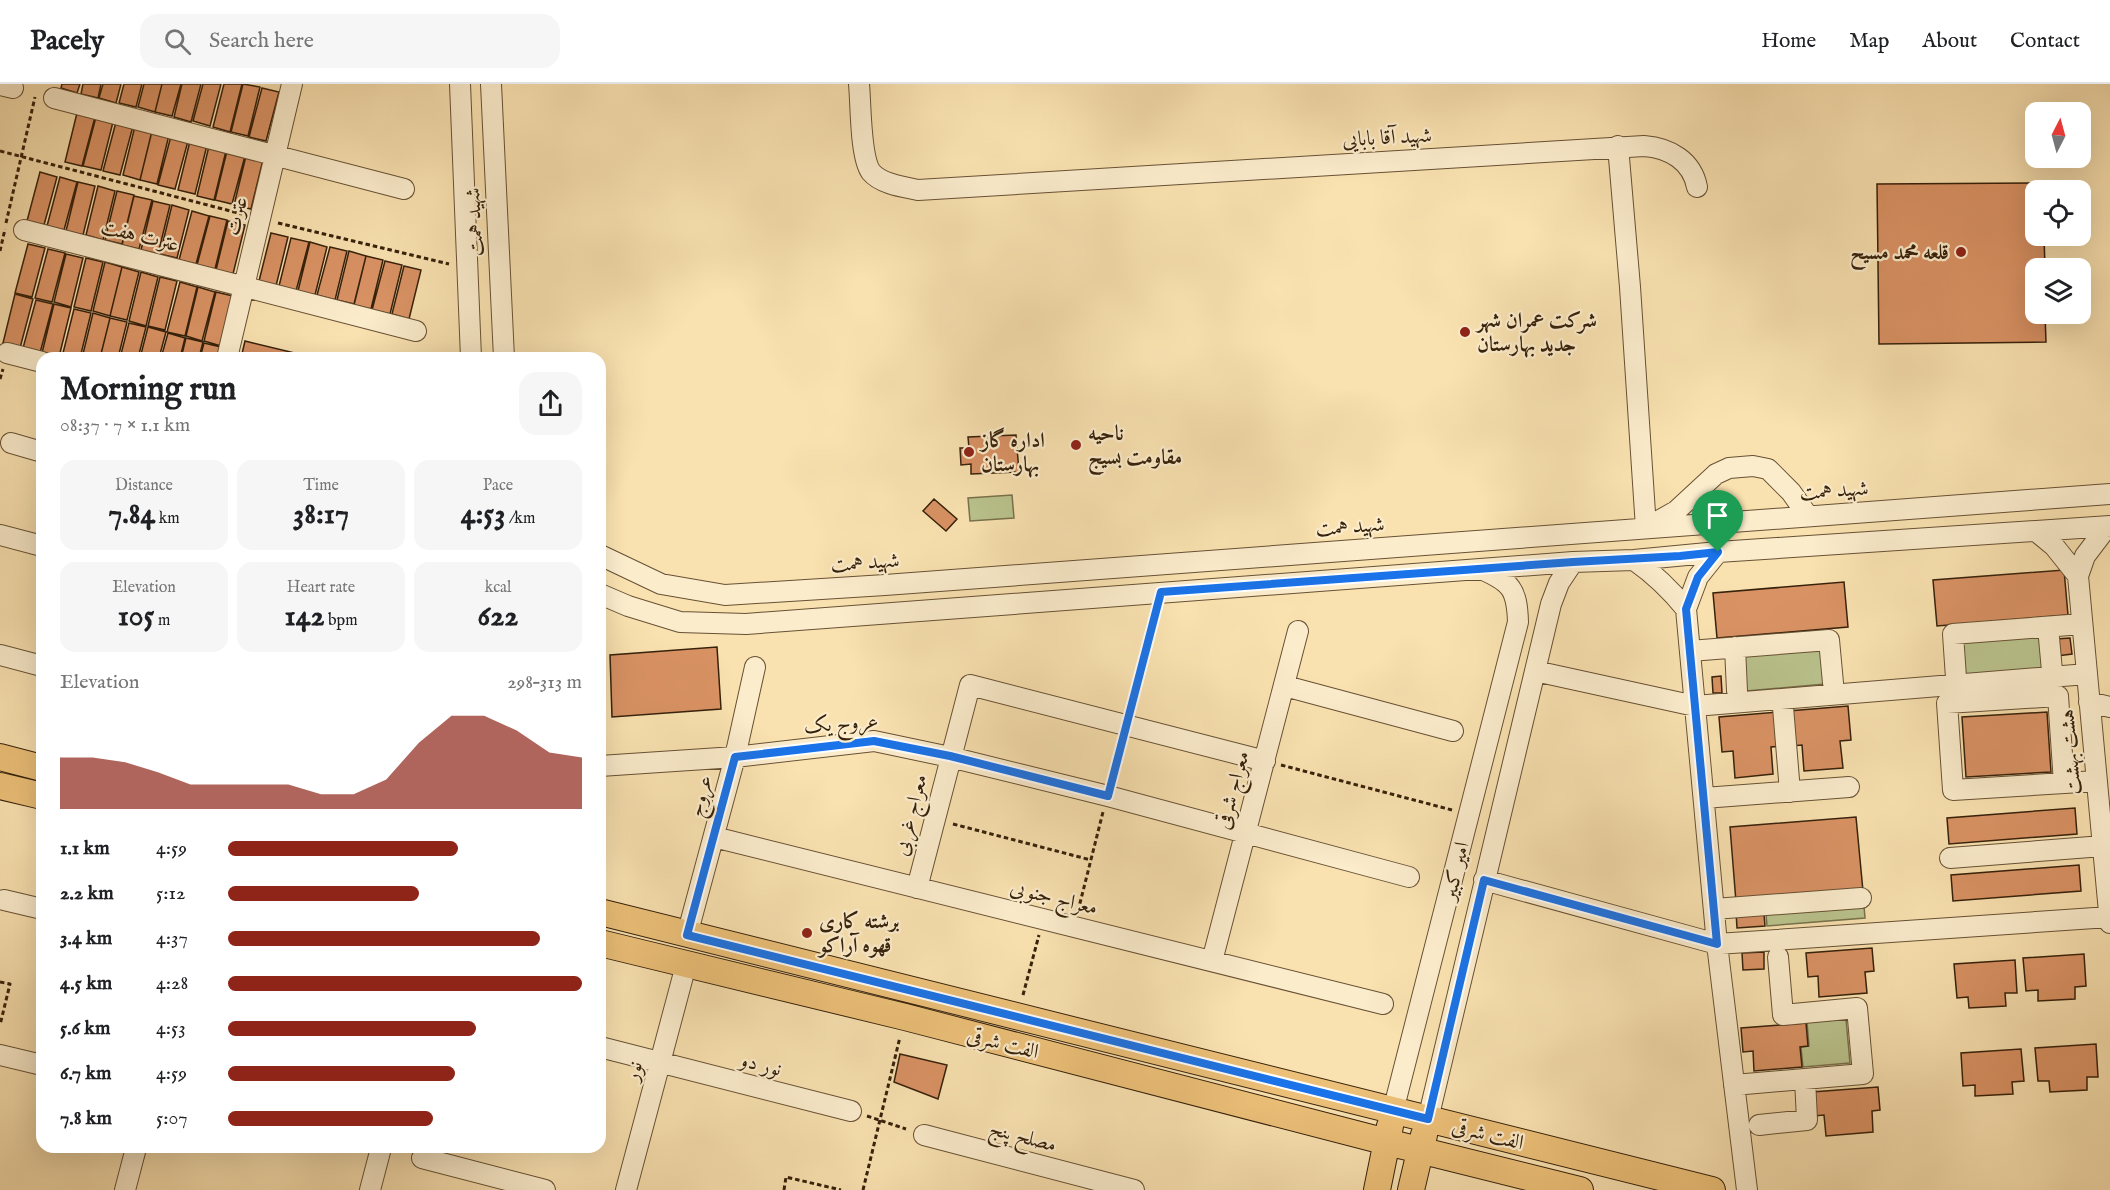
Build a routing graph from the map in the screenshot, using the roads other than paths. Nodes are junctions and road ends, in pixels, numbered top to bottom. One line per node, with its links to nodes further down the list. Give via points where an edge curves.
1 (292, 84): 7 (street, عترت)
2 (460, 84): 11 (street, شهید همت)
3 (491, 84): 10 (street, شهید همت)
4 (859, 84): 6 (street, شهید آقا بابایی, via 864,149 872,173 900,187 918,190)
5 (45, 96): 7 (street)
6 (1618, 146): 8 (street, via 1651,146 1669,152 1693,173); 25 (street)
7 (276, 155): 9 (street); 13 (street, عترت)
8 (1697, 188)
9 (404, 189)
10 (497, 214): 11 (street); 17 (street, شهید همت)
11 (465, 216): 16 (street, شهید همت)
12 (24, 230): 13 (street, عترت هفت)
13 (244, 286): 14 (street, عترت هفت); 15 (street, عترت)
14 (416, 331)
15 (228, 352)
16 (471, 352)
17 (504, 352)
18 (7, 353): 19 (street)
19 (36, 360)
20 (11, 443): 21 (street)
21 (36, 450)
22 (2110, 494): 23 (street, شهید همت)
23 (1808, 516): 25 (street, شهید همت); 25 (street, via 1768,469 1753,466 1729,468 1716,474 1676,511)
24 (2108, 527): 26 (street); 34 (street, via 2085,556)
25 (1646, 528): 30 (street, شهید همت, via 725,596 661,584)
26 (2037, 532): 29 (street); 34 (street)
27 (0, 535): 28 (street)
28 (36, 544)
29 (1718, 552): 31 (street); 36 (street, via 1698,577)
30 (606, 558)
31 (1634, 560): 32 (street); 36 (street, via 1671,589)
32 (1573, 562): 33 (street); 45 (street, امیر کبیر, via 1555,592)
33 (1481, 568): 35 (street, via 746,624 680,622); 99 (street, امیر کبیر, via 1512,588 1518,622)
34 (2078, 576): 37 (street, هشت بهشت)
35 (606, 597)
36 (1686, 609): 41 (street)
37 (2082, 624): 38 (street); 47 (street, هشت بهشت)
38 (2048, 627): 46 (street); 48 (street, via 1953,634)
39 (1298, 631): 50 (street, معراج شرقی)
40 (1735, 647): 41 (street); 49 (street, via 1829,640); 51 (street)
41 (1690, 651): 53 (street)
42 (0, 655): 43 (street)
43 (36, 664)
44 (755, 668): 59 (street, عروج)
45 (1535, 671): 53 (street); 75 (street, امیر کبیر)
46 (2052, 671)
47 (2087, 674): 52 (street, هشت بهشت); 53 (street)
48 (1956, 678)
49 (1833, 683)
50 (1285, 686): 56 (street); 60 (street, معراج شرقی)
51 (1737, 691)
52 (2090, 702): 55 (street); 63 (street, هشت بهشت)
53 (1695, 706): 69 (street)
54 (1784, 707): 67 (street)
55 (2110, 707)
56 (1453, 731)
57 (950, 756): 59 (street, عروج یک, via 874,741); 60 (street, معراج غربی, via 970,685); 70 (street, عروج یک); 76 (street, معراج غربی)
58 (0, 757): 61 (main road)
59 (735, 757): 62 (street, عروج یک); 71 (street, عروج)
60 (1265, 761): 70 (street, معراج شرقی)
61 (36, 766)
62 (606, 766)
63 (2097, 781): 64 (street); 72 (street, هشت بهشت)
64 (2064, 783): 64 (street, via 1953,790 1947,703 2058,696)
65 (0, 786): 68 (main road)
66 (1849, 787): 67 (street)
67 (1790, 792): 69 (street)
68 (36, 795)
69 (1704, 798): 81 (street)
70 (1246, 833): 74 (street, عروج یک); 89 (street, معراج شرقی)
71 (714, 837): 76 (street, معراج جنوبی); 85 (street, عروج)
72 (2103, 846): 73 (street); 77 (street, هشت بهشت)
73 (1950, 858)
74 (1409, 877)
75 (1484, 880): 86 (street); 100 (street, امیر کبیر)
76 (917, 888): 89 (street, معراج جنوبی)
77 (2108, 890): 83 (street, هشت بهشت)
78 (1861, 898): 81 (street)
79 (4, 900): 80 (street)
80 (36, 908)
81 (1714, 909): 86 (street)
82 (606, 914): 85 (main road, الفت شرقی)
83 (2109, 917): 84 (street, هشت بهشت); 86 (street)
84 (2110, 923)
85 (687, 935): 99 (main road, الفت شرقی)
86 (1717, 944): 97 (street)
87 (606, 945): 90 (main road, الفت شرقی)
88 (1778, 957): 96 (street, via 1784,1015 1857,1008 1863,1074)
89 (1212, 961): 91 (street, معراج جنوبی)
90 (686, 965): 94 (street, نور); 103 (main road, الفت شرقی, via 905,1017)
91 (1383, 1004)
92 (606, 1049): 94 (street, نور دو)
93 (0, 1055): 95 (street)
94 (660, 1063): 98 (street, نور دو); 112 (street, نور)
95 (36, 1064)
96 (1805, 1079): 97 (street); 101 (street, via 1807,1120)
97 (1734, 1085): 118 (street)
98 (851, 1111)
99 (1394, 1111): 100 (main road, الفت شرقی); 103 (main road, امیر کبیر)
100 (1428, 1119): 104 (main road, امیر کبیر); 117 (main road, الفت شرقی)
101 (1759, 1125)
102 (924, 1135): 108 (street, مصلح پنج)
103 (1387, 1142): 104 (main road, الفت شرقی); 114 (main road, امیر کبیر)
104 (1421, 1150): 115 (main road, امیر کبیر); 116 (main road, الفت شرقی)
105 (135, 1153): 109 (street)
106 (380, 1153): 110 (street)
107 (423, 1158): 111 (street)
108 (1108, 1187): 113 (street, مصلح پنج)
109 (125, 1190)
110 (370, 1190)
111 (544, 1190)
112 (626, 1190)
113 (1134, 1190)
114 (1377, 1190)
115 (1411, 1190)
116 (1580, 1190)
117 (1712, 1190)
118 (1747, 1190)

